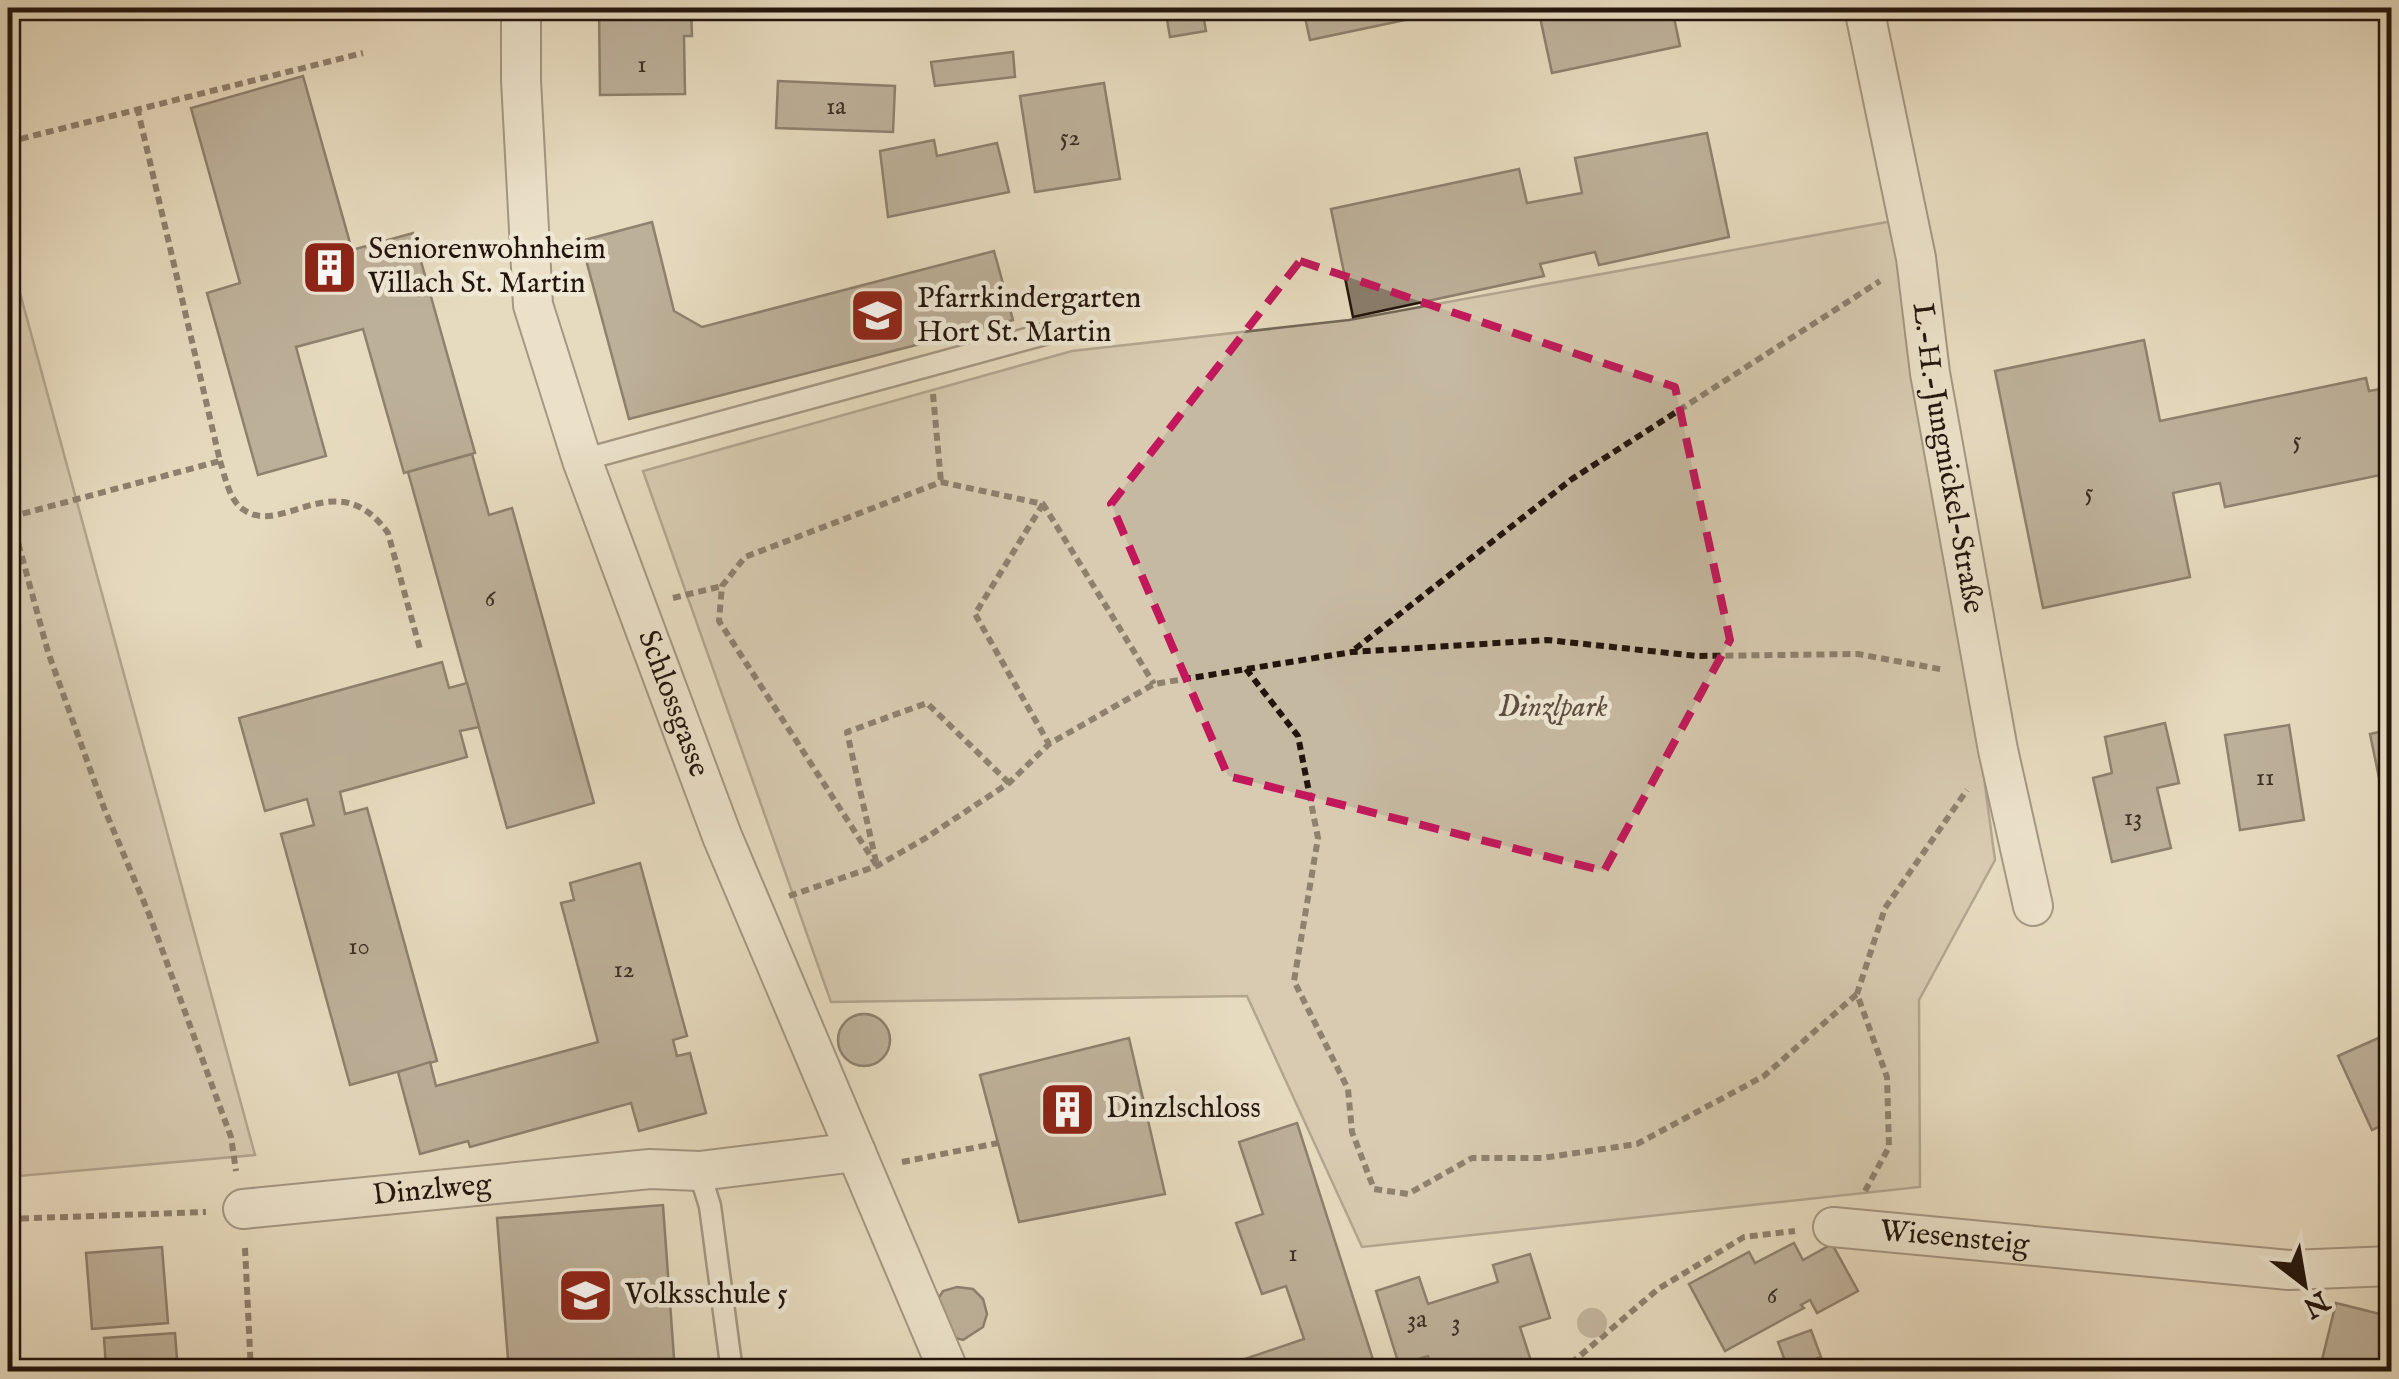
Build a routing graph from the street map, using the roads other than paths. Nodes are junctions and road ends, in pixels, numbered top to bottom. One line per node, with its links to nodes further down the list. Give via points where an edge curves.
1 (521, 8): 4 (street, Schlossgasse, via 532,305)
2 (1864, 8): 5 (street, L.-H.-Jungnickel-Straße, via 1916,258 1930,374 1998,750)
3 (1045, 334): 4 (lane)
4 (582, 460): 6 (street, Schlossgasse, via 722,836)
5 (2033, 906)
6 (874, 1158): 7 (street, Dinzlweg); 12 (street, Schlossgasse)
7 (700, 1171): 8 (street, Dinzlweg, via 650,1169); 11 (lane)
8 (243, 1209)
9 (1833, 1228): 10 (street, Wiesensteig, via 2289,1270)
10 (2392, 1266)
11 (732, 1372)
12 (949, 1372)

